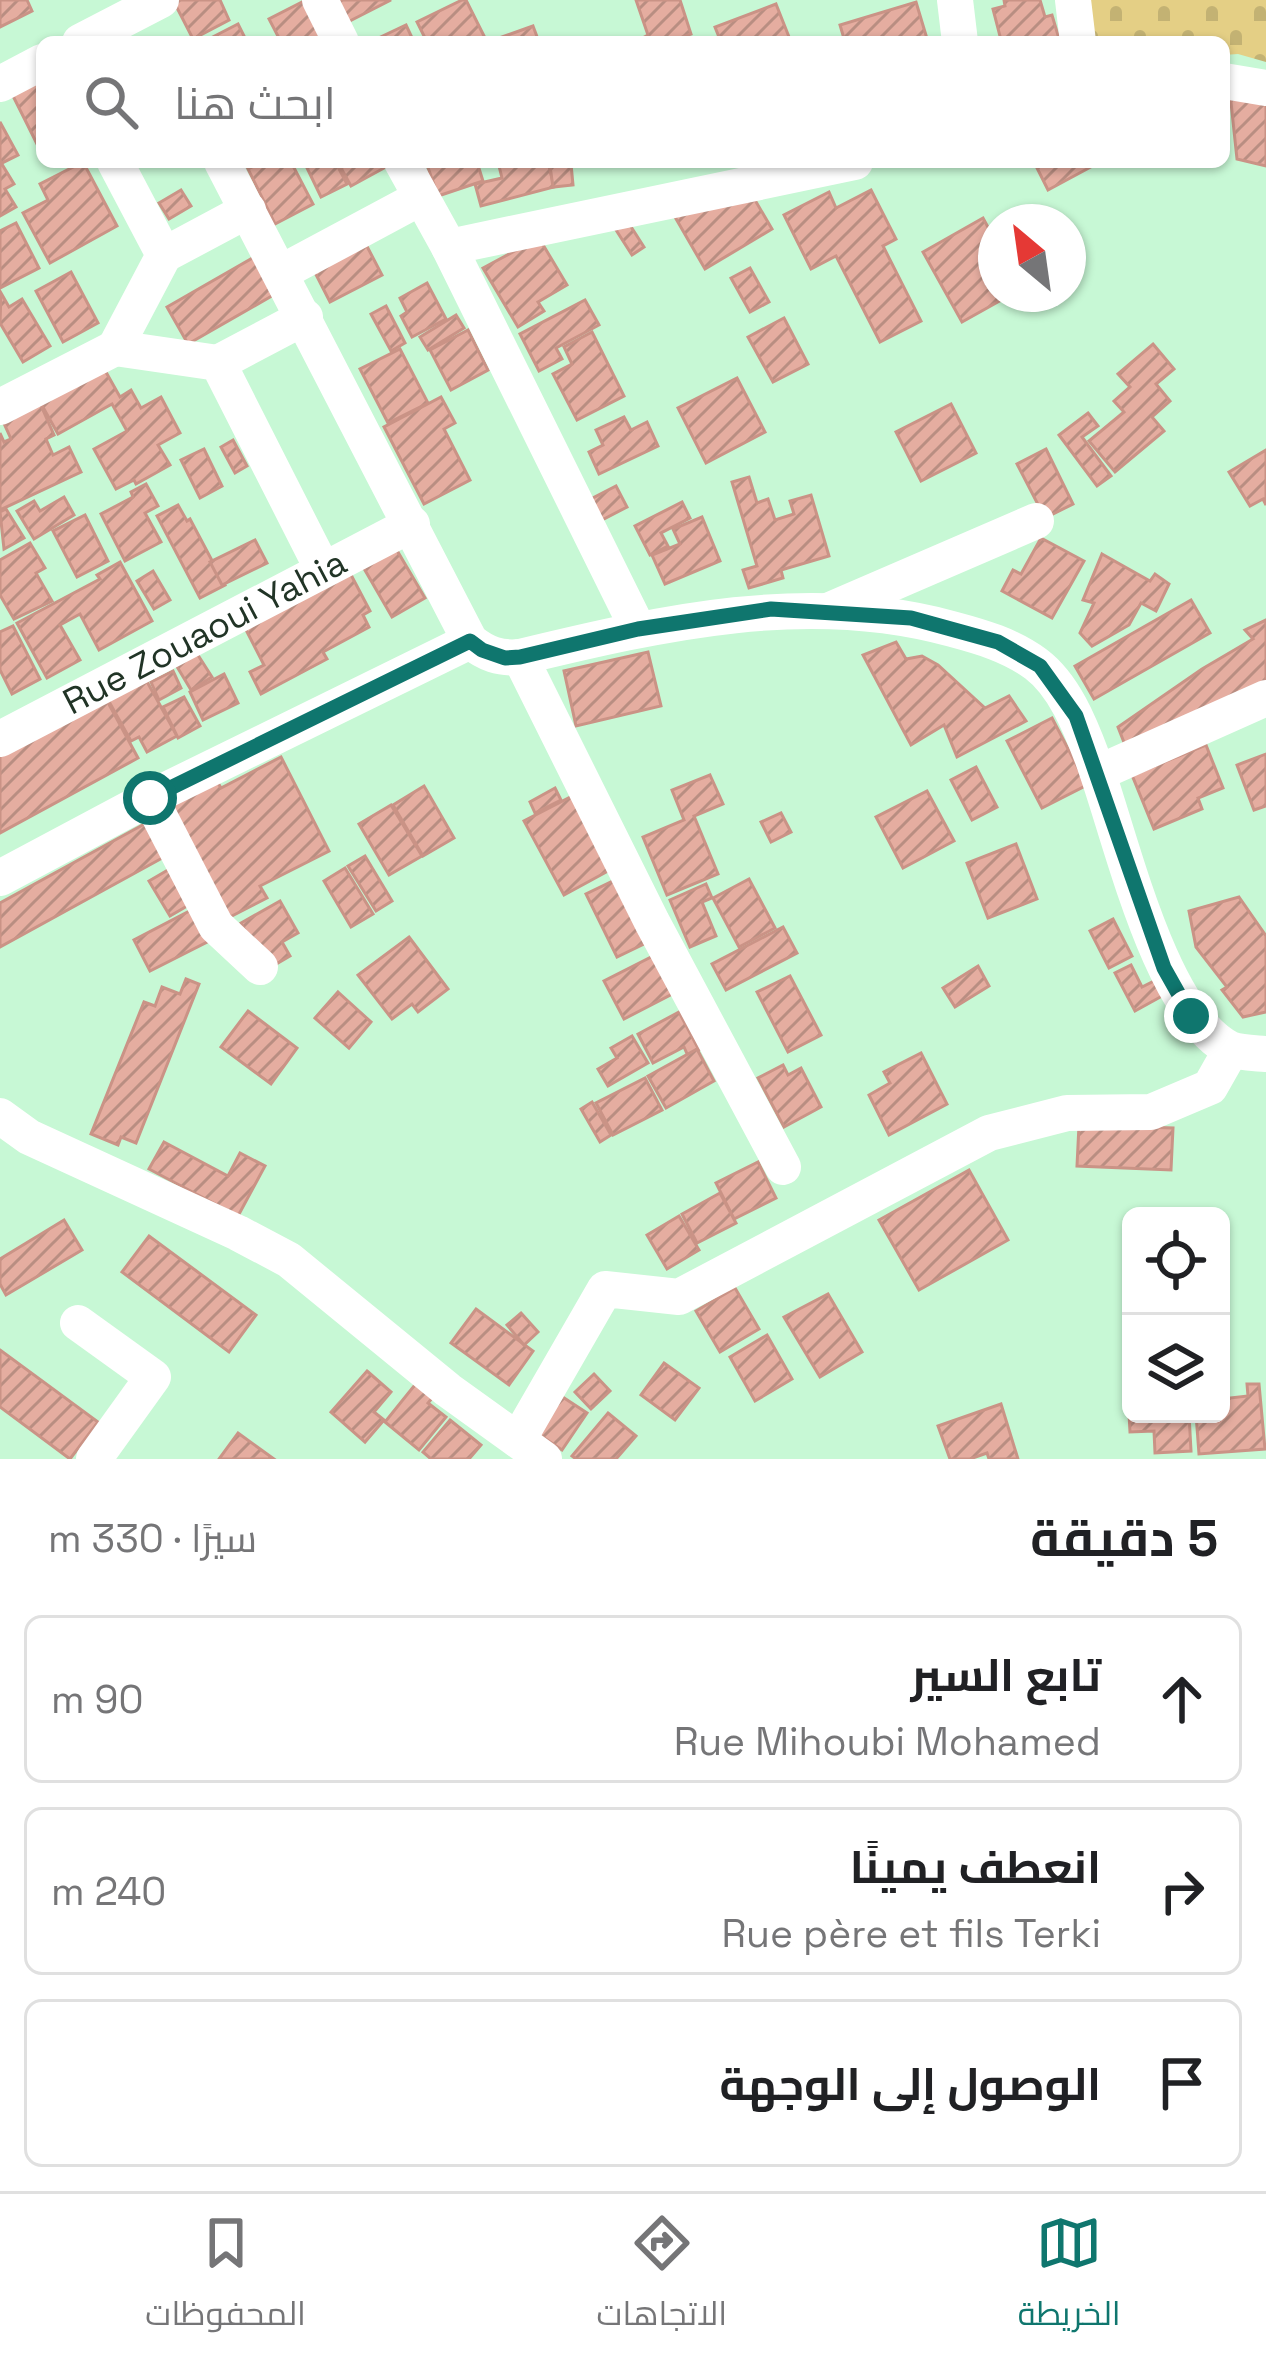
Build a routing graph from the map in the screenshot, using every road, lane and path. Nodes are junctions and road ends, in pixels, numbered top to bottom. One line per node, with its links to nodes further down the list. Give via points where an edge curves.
1 (320, 0): 6 (street)
2 (955, 0): 7 (street)
3 (1073, 0): 8 (street)
4 (148, 13): 5 (street)
5 (94, 36)
6 (338, 36)
7 (959, 36)
8 (1077, 36)
9 (36, 65): 11 (street)
10 (1230, 82): 12 (street)
11 (0, 84)
12 (1266, 88)
13 (119, 168): 20 (street)
14 (225, 168): 18 (street)
15 (405, 168): 17 (street)
16 (827, 168): 19 (street)
17 (420, 198): 19 (street); 21 (street)
18 (248, 210): 20 (street); 21 (street)
19 (449, 248): 30 (street)
20 (164, 255): 23 (street)
21 (282, 272): 22 (street)
22 (305, 317): 24 (street); 27 (street)
23 (115, 348): 24 (street); 25 (street)
24 (218, 363): 28 (street)
25 (0, 407)
26 (1036, 520): 29 (street)
27 (412, 524): 28 (street, Rue Zouaoui Yahia); 31 (street)
28 (322, 568): 34 (street, Rue Zouaoui Yahia)
29 (826, 613): 30 (street, via 771,609); 35 (street, via 911,618 998,642 1040,666 1076,716)
30 (638, 629): 32 (street)
31 (470, 641): 32 (street); 36 (street)
32 (520, 657): 41 (street)
33 (1266, 698): 35 (street)
34 (0, 739)
35 (1098, 773): 39 (street, via 1164,968 1191,1016)
36 (150, 798): 37 (street); 38 (street, via 217,926)
37 (0, 878)
38 (260, 967)
39 (1249, 1052): 43 (street, via 1210,1087 1151,1112 1066,1113 988,1132 679,1298 605,1289)
40 (0, 1116): 43 (street, via 289,1260)
41 (783, 1167)
42 (78, 1323): 44 (street, via 153,1377)
43 (531, 1449)
44 (94, 1459)

